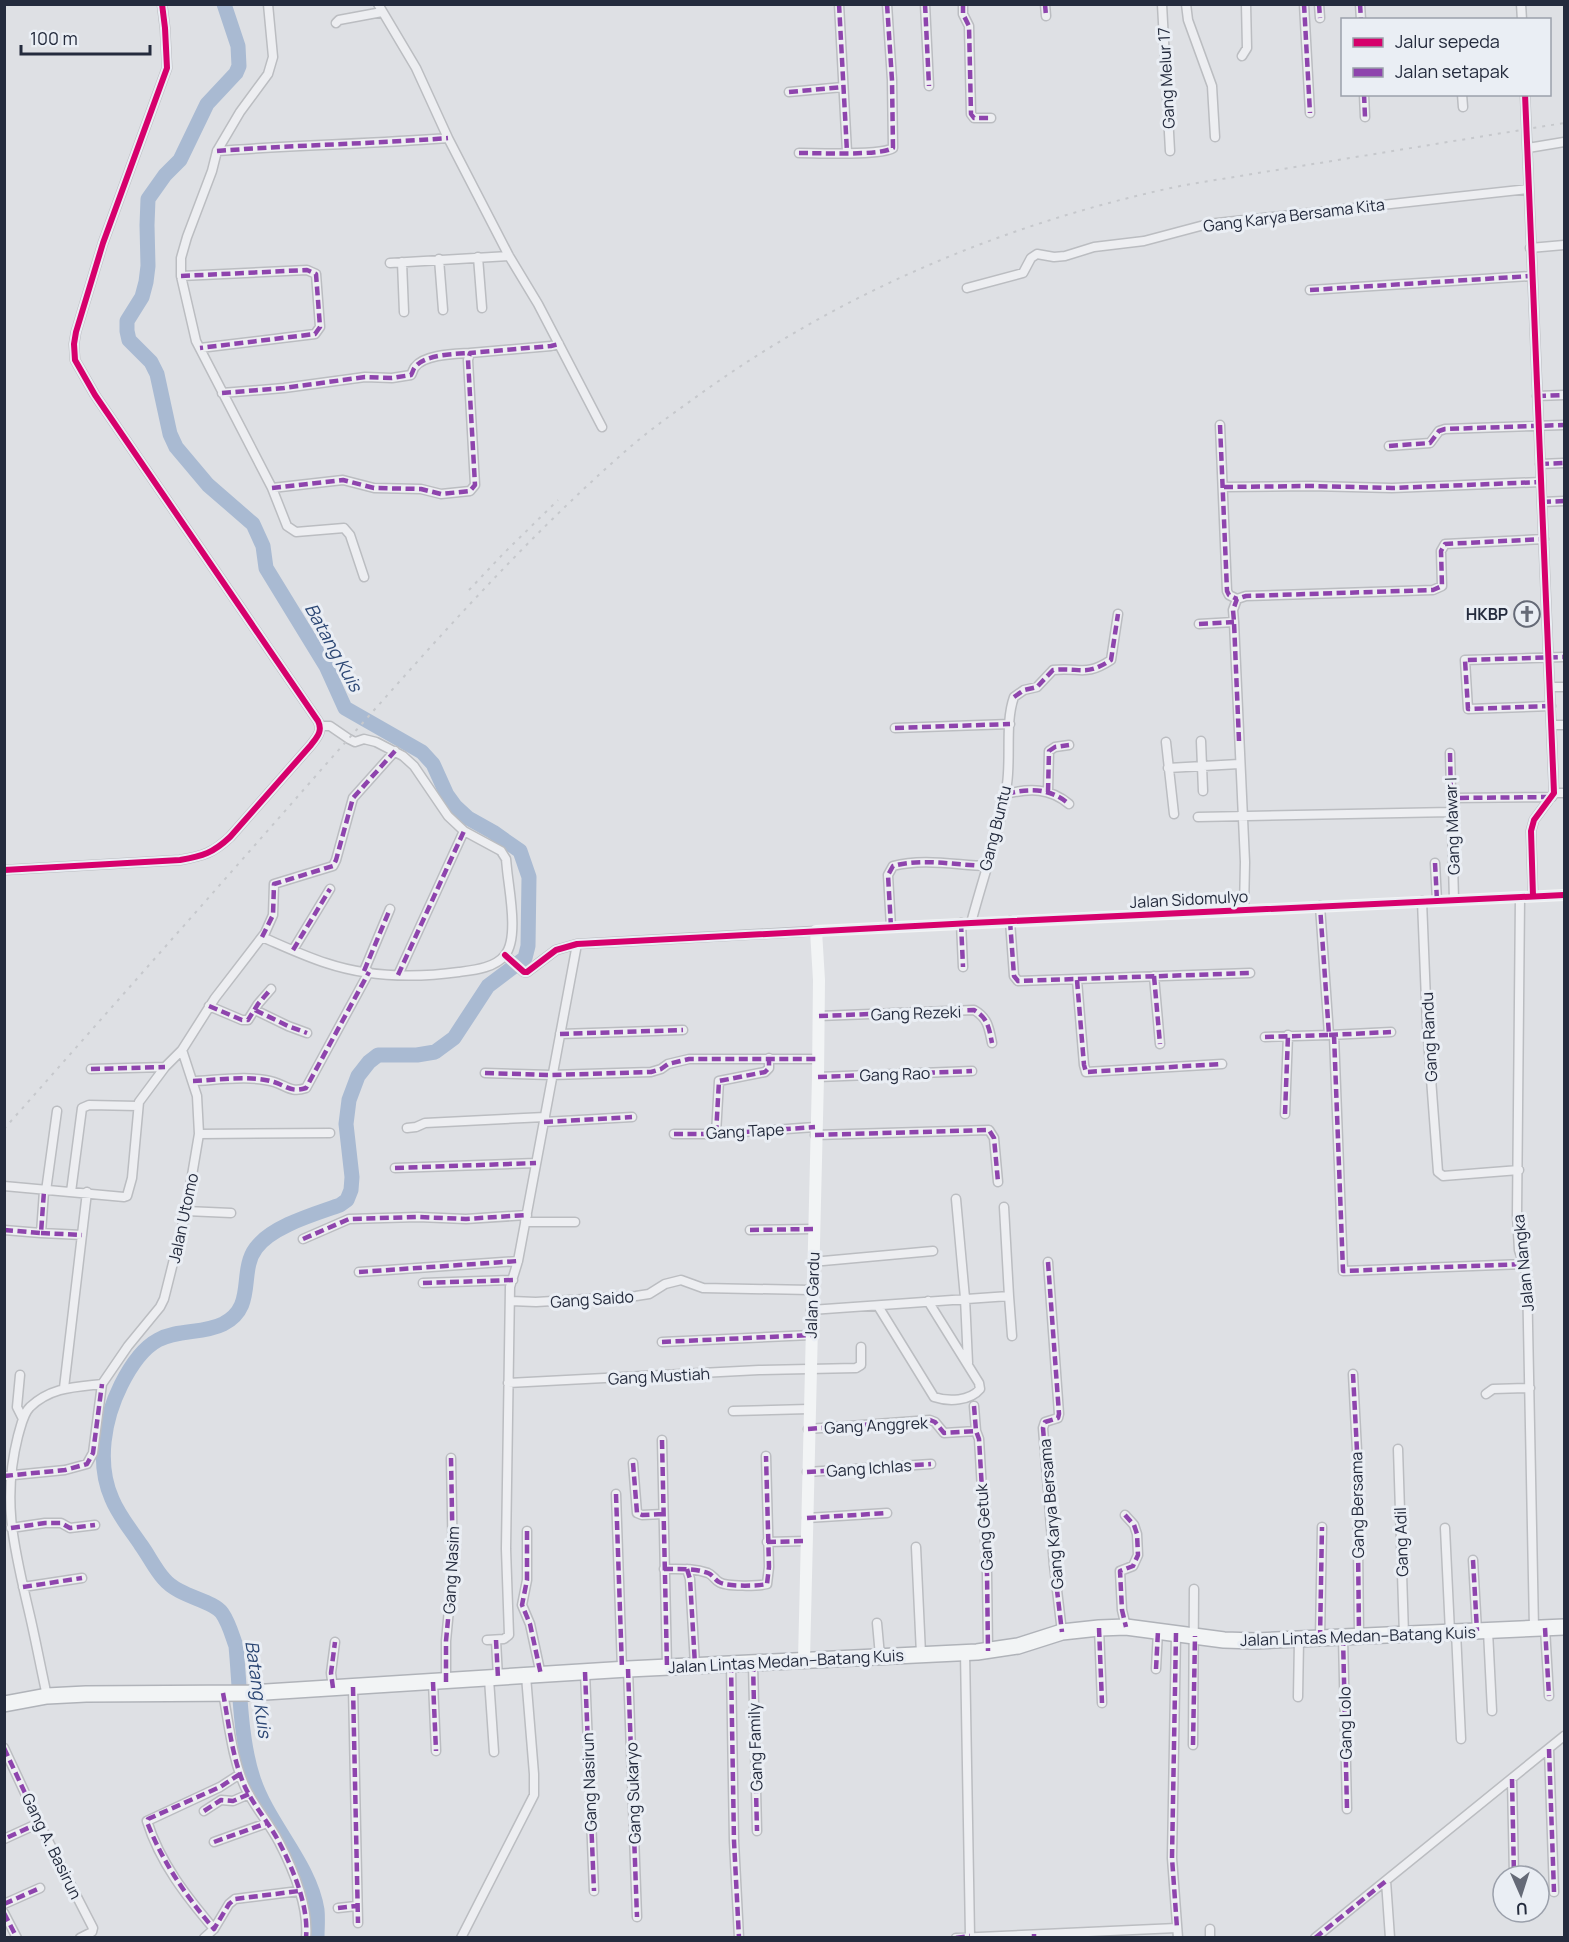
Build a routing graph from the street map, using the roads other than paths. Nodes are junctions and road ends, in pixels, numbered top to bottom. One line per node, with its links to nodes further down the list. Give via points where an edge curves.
1 (162, 4): 83 (street, via 166,68 81,312 75,360)
2 (268, 4): 32 (street, via 271,65)
3 (839, 4): 19 (street)
4 (887, 4): 34 (street, via 893,148)
5 (925, 4): 18 (street)
6 (963, 4): 27 (street, via 969,26 971,114 974,118)
7 (1046, 4): 14 (street)
8 (1162, 4): 33 (street, Gang Melur 17)
9 (1186, 4): 28 (street, via 1212,86)
10 (1246, 4): 17 (street, via 1247,48)
11 (1304, 4): 25 (street)
12 (1320, 4): 15 (street)
13 (380, 8): 16 (street); 29 (street, via 416,68)
14 (1046, 16)
15 (1320, 18)
16 (336, 23)
17 (1242, 56)
18 (929, 86)
19 (843, 87): 20 (street); 34 (street)
20 (789, 92)
21 (1364, 96): 26 (street)
22 (1462, 96): 24 (street)
23 (1525, 96): 31 (street)
24 (1463, 107)
25 (1310, 113)
26 (1365, 117)
27 (991, 118)
28 (1215, 136)
29 (448, 138): 32 (street); 39 (street)
30 (1564, 142): 31 (street)
31 (1528, 148): 36 (street)
32 (217, 151): 44 (street, via 187,237)
33 (1170, 151)
34 (848, 152): 35 (street)
35 (799, 153)
36 (1528, 189): 38 (street); 46 (street, Gang Karya Bersama Kita, via 1204,225 1065,256 1037,254 1023,273)
37 (1564, 245): 38 (street)
38 (1530, 248): 45 (street)
39 (509, 255): 40 (street); 51 (street)
40 (478, 257): 41 (street); 48 (street)
41 (439, 260): 42 (street); 49 (street)
42 (402, 262): 43 (street); 50 (street)
43 (390, 263)
44 (181, 276): 52 (street); 52 (street, via 307,270 316,274 320,327 315,334)
45 (1531, 276): 47 (street); 56 (street)
46 (967, 288)
47 (1310, 290)
48 (482, 308)
49 (443, 310)
50 (404, 312)
51 (559, 344): 53 (street); 60 (street)
52 (200, 348): 54 (street)
53 (470, 353): 54 (street, via 434,357 404,377 365,377); 65 (street, via 475,485 472,490 441,494 421,489 374,488 343,480)
54 (222, 393): 65 (street)
55 (1564, 395): 56 (street)
56 (1537, 396): 59 (street)
57 (1564, 425): 59 (street)
58 (1220, 426): 66 (street)
59 (1538, 426): 61 (street, via 1445,429 1430,443); 63 (street)
60 (602, 427)
61 (1389, 446)
62 (1564, 463): 63 (street)
63 (1540, 464): 64 (street)
64 (1541, 482): 66 (street, via 1404,488); 68 (street)
65 (272, 488): 70 (street, via 291,530 348,531)
66 (1224, 488): 71 (street, via 1227,591)
67 (1564, 501): 68 (street)
68 (1542, 502): 69 (street)
69 (1544, 539): 71 (street, via 1445,544 1441,551 1442,586 1433,590); 76 (street)
70 (364, 577)
71 (1237, 599): 73 (street)
72 (1118, 614): 80 (street, Gang Buntu, via 1111,660 1090,671 1053,670 1037,687 1014,697)
73 (1234, 622): 74 (street); 92 (street)
74 (1200, 624)
75 (1564, 657): 76 (street)
76 (1550, 658): 77 (street); 79 (street, via 1465,660 1468,709)
77 (1551, 687): 78 (street); 79 (street)
78 (1564, 687)
79 (1551, 706): 81 (street)
80 (1010, 724): 84 (street); 98 (street, Gang Buntu)
81 (1552, 725): 82 (street); 88 (street)
82 (1564, 725)
83 (320, 726): 90 (street, via 330,726 355,742 364,739); 109 (street, via 311,746 230,837 208,854 180,860)
84 (895, 728)
85 (1201, 741): 93 (street)
86 (1166, 742): 94 (street)
87 (1564, 743): 88 (street)
88 (1554, 744): 99 (street)
89 (1069, 745): 96 (street, via 1049,751)
90 (395, 750): 106 (street, via 414,766 437,803); 124 (street, via 353,798 333,866 274,884 273,915)
91 (1450, 753): 100 (street, Gang Mawar I)
92 (1239, 764): 93 (street); 104 (street)
93 (1203, 766): 94 (street); 95 (street)
94 (1168, 768): 103 (street)
95 (1203, 791)
96 (1048, 792): 98 (street); 101 (street)
97 (1564, 793): 99 (street)
98 (1006, 794): 108 (street, Gang Buntu)
99 (1553, 795): 100 (street); 112 (street, via 1534,820 1531,831)
100 (1451, 798): 102 (street, Gang Mawar I)
101 (1069, 804)
102 (1452, 812): 104 (street); 114 (street, Gang Mawar I)
103 (1174, 814)
104 (1243, 816): 105 (street); 119 (street)
105 (1198, 817)
106 (464, 831): 127 (street, via 495,847 506,859 512,930); 131 (street)
107 (1435, 863): 116 (street)
108 (986, 866): 121 (street, Gang Buntu); 122 (street, via 920,863 890,868)
109 (4, 870)
110 (330, 889): 126 (street)
111 (1564, 895): 112 (street, Jalan Sidomulyo)
112 (1533, 896): 113 (street, Jalan Sidomulyo)
113 (1520, 897): 114 (street, Jalan Sidomulyo); 171 (street, Jalan Nangka)
114 (1454, 900): 116 (street, Jalan Sidomulyo)
115 (1422, 901): 116 (street, Jalan Sidomulyo); 117 (street, Jalan Sidomulyo); 171 (street, Gang Randu, via 1438,1172 1443,1176)
116 (1437, 901)
117 (1320, 906): 119 (street, Jalan Sidomulyo); 143 (street)
118 (390, 909): 129 (street)
119 (1244, 910): 120 (street, Jalan Sidomulyo)
120 (1010, 921): 121 (street, Jalan Sidomulyo); 133 (street, via 1016,979)
121 (966, 923): 122 (street, Jalan Sidomulyo); 128 (street, Gang Buntu)
122 (891, 927): 123 (street, Jalan Sidomulyo)
123 (816, 930): 125 (street); 137 (street, Jalan Gardu)
124 (262, 938): 126 (street); 135 (street)
125 (577, 944): 127 (street, via 556,950 524,972); 141 (street)
126 (293, 950): 129 (street, via 328,964)
127 (508, 958): 131 (street, via 478,970)
128 (963, 967)
129 (366, 972): 131 (street); 157 (street, via 306,1088 288,1089 264,1080)
130 (1250, 973): 132 (street)
131 (398, 975)
132 (1154, 976): 133 (street); 146 (street)
133 (1077, 980): 150 (street, via 1086,1072)
134 (271, 989): 136 (street)
135 (209, 1006): 136 (street, via 246,1021); 147 (street)
136 (255, 1010): 140 (street)
137 (819, 1017): 145 (street, Gang Rezeki, via 974,1010 987,1021); 149 (street, Jalan Gardu)
138 (683, 1030): 141 (street)
139 (1391, 1032): 143 (street)
140 (307, 1033)
141 (560, 1034): 155 (street)
142 (1288, 1035): 143 (street); 144 (street); 160 (street)
143 (1332, 1035): 193 (street, via 1343,1271)
144 (1265, 1036)
145 (992, 1043)
146 (1160, 1044)
147 (183, 1050): 151 (street); 157 (street, Jalan Utomo)
148 (769, 1058): 149 (street); 155 (street, via 689,1059 651,1072); 168 (street, via 765,1072 719,1080)
149 (818, 1059): 156 (street, Jalan Gardu)
150 (1222, 1064)
151 (165, 1067): 152 (street); 158 (street)
152 (91, 1069)
153 (972, 1071): 156 (street, Gang Rao)
154 (485, 1073): 155 (street)
155 (551, 1075): 162 (street)
156 (818, 1077): 164 (street, Jalan Gardu)
157 (193, 1081): 166 (street, Jalan Utomo)
158 (138, 1106): 175 (street, via 82,1108); 176 (street, via 127,1196)
159 (57, 1112): 174 (street)
160 (1285, 1114)
161 (632, 1117): 162 (street)
162 (544, 1120): 163 (street, via 425,1123); 169 (street)
163 (407, 1128)
164 (815, 1131): 168 (street, Gang Tape); 172 (street, Gang Tape, via 989,1130 994,1138); 183 (street, Jalan Gardu)
165 (330, 1133): 166 (street)
166 (199, 1134): 179 (street, Jalan Utomo)
167 (674, 1134): 168 (street, Gang Tape)
168 (716, 1134)
169 (536, 1163): 170 (street); 181 (street)
170 (395, 1168)
171 (1519, 1170): 193 (street, Jalan Nangka, via 1518,1242)
172 (998, 1182)
173 (4, 1186): 174 (street)
174 (45, 1191): 175 (street); 186 (street)
175 (71, 1192): 176 (street)
176 (87, 1192): 187 (street)
177 (956, 1199): 199 (street)
178 (1004, 1208): 198 (street)
179 (186, 1211): 180 (street); 213 (street, Jalan Utomo, via 164,1299)
180 (231, 1213)
181 (526, 1218): 182 (street); 188 (street, via 349,1219); 190 (street)
182 (575, 1222)
183 (814, 1229): 185 (street); 191 (street, Jalan Gardu)
184 (4, 1230): 186 (street)
185 (750, 1230)
186 (41, 1233): 187 (street)
187 (82, 1235): 214 (street)
188 (303, 1239)
189 (933, 1251): 191 (street)
190 (518, 1261): 194 (street); 195 (street)
191 (812, 1262): 197 (street, Jalan Gardu)
192 (1048, 1262): 257 (street, Gang Karya Bersama, via 1059,1414 1045,1422 1044,1428)
193 (1524, 1264): 215 (street, Jalan Nangka)
194 (359, 1272)
195 (513, 1280): 196 (street); 200 (street)
196 (423, 1283)
197 (812, 1290): 200 (street, Gang Saido, via 703,1288 681,1280 636,1296); 203 (street, Jalan Gardu)
198 (1008, 1296): 199 (street); 205 (street)
199 (965, 1298): 201 (street); 208 (street)
200 (511, 1301): 212 (street)
201 (928, 1301): 202 (street); 208 (street)
202 (878, 1306): 203 (street); 208 (street, via 934,1397 947,1400 978,1392 980,1385)
203 (811, 1310): 204 (street, Jalan Gardu)
204 (811, 1335): 206 (street); 209 (street, Jalan Gardu)
205 (1012, 1336)
206 (662, 1342)
207 (861, 1347): 209 (street, Gang Mustiah, via 860,1367)
208 (968, 1364)
209 (810, 1370): 212 (street, Gang Mustiah); 218 (street, Jalan Gardu)
210 (1353, 1374): 262 (street, Gang Bersama, via 1357,1451)
211 (20, 1375): 220 (street, via 17,1407)
212 (508, 1383): 279 (street, via 509,1633 504,1639 491,1640)
213 (102, 1384): 214 (street); 230 (street, via 93,1453 87,1464)
214 (64, 1388): 220 (street, via 30,1407)
215 (1530, 1388): 216 (street, via 1493,1389); 254 (street, Jalan Nangka)
216 (1486, 1394)
217 (974, 1406): 222 (street, Gang Getuk)
218 (809, 1409): 219 (street); 221 (street, Jalan Gardu)
219 (733, 1411)
220 (23, 1419): 230 (street)
221 (808, 1429): 222 (street, Gang Anggrek, via 930,1420 944,1432); 229 (street, Jalan Gardu)
222 (976, 1431): 266 (street, Gang Getuk, via 986,1547)
223 (662, 1440): 233 (street)
224 (1398, 1449): 260 (street, Gang Adil)
225 (766, 1456): 242 (street)
226 (451, 1458): 280 (street, Gang Nasim, via 453,1567)
227 (633, 1463): 233 (street, via 637,1513)
228 (931, 1464): 229 (street, Gang Ichlas)
229 (807, 1472): 235 (street, Jalan Gardu)
230 (7, 1476): 238 (street)
231 (616, 1494): 275 (street, Gang Sukaryo)
232 (887, 1513): 235 (street)
233 (663, 1514): 245 (street)
234 (1125, 1515): 251 (street, via 1136,1528 1138,1555 1133,1566 1120,1572)
235 (807, 1518): 241 (street, Jalan Gardu)
236 (95, 1525): 238 (street, via 72,1528 45,1523)
237 (1322, 1527): 263 (street)
238 (11, 1528): 248 (street)
239 (1445, 1528): 258 (street)
240 (528, 1531): 278 (street, via 522,1605 530,1624)
241 (806, 1541): 242 (street); 270 (street, Jalan Gardu)
242 (767, 1542): 246 (street, via 766,1585 721,1583 710,1574)
243 (916, 1546): 268 (street)
244 (1473, 1560): 256 (street)
245 (664, 1569): 246 (street); 274 (street)
246 (687, 1569): 273 (street)
247 (82, 1578): 248 (street)
248 (23, 1587): 284 (street)
249 (1194, 1589): 261 (street)
250 (877, 1623): 269 (street)
251 (1126, 1627): 253 (highway, Jalan Lintas Medan–Batang Kuis); 255 (highway, Jalan Lintas Medan–Batang Kuis)
252 (1564, 1627): 254 (highway, Jalan Lintas Medan–Batang Kuis)
253 (1099, 1628): 257 (highway, Jalan Lintas Medan–Batang Kuis); 287 (street)
254 (1540, 1628): 256 (highway, Jalan Lintas Medan–Batang Kuis); 285 (street, Jalan Nangka)
255 (1158, 1631): 259 (highway, Jalan Lintas Medan–Batang Kuis); 276 (street)
256 (1483, 1631): 258 (highway, Jalan Lintas Medan–Batang Kuis); 289 (street)
257 (1062, 1632): 266 (highway, Jalan Lintas Medan–Batang Kuis)
258 (1453, 1632): 260 (highway, Jalan Lintas Medan–Batang Kuis); 291 (street)
259 (1176, 1633): 261 (highway, Jalan Lintas Medan–Batang Kuis); 320 (street, via 1172,1858)
260 (1404, 1635): 262 (highway, Jalan Lintas Medan–Batang Kuis)
261 (1195, 1636): 264 (highway, Jalan Lintas Medan–Batang Kuis); 292 (street)
262 (1351, 1636): 263 (highway, Jalan Lintas Medan–Batang Kuis); 300 (street, Gang Lolo)
263 (1320, 1639): 264 (highway, Jalan Lintas Medan–Batang Kuis)
264 (1299, 1640): 286 (street)
265 (335, 1642): 282 (street)
266 (988, 1651): 267 (highway, Jalan Lintas Medan–Batang Kuis)
267 (965, 1652): 268 (highway, Jalan Lintas Medan–Batang Kuis); 321 (street)
268 (921, 1654): 269 (highway, Jalan Lintas Medan–Batang Kuis)
269 (880, 1656): 270 (highway, Jalan Lintas Medan–Batang Kuis)
270 (804, 1660): 271 (highway, Jalan Lintas Medan–Batang Kuis)
271 (753, 1663): 272 (highway, Jalan Lintas Medan–Batang Kuis); 304 (street, Gang Family)
272 (731, 1664): 273 (highway, Jalan Lintas Medan–Batang Kuis); 329 (street)
273 (695, 1665): 274 (highway, Jalan Lintas Medan–Batang Kuis)
274 (666, 1667): 275 (highway, Jalan Lintas Medan–Batang Kuis)
275 (625, 1669): 277 (highway, Jalan Lintas Medan–Batang Kuis); 317 (street, Gang Sukaryo)
276 (1156, 1669)
277 (585, 1672): 278 (highway, Jalan Lintas Medan–Batang Kuis); 311 (street, Gang Nasirun)
278 (534, 1676): 279 (highway, Jalan Lintas Medan–Batang Kuis); 328 (street, via 534,1795)
279 (494, 1678): 280 (highway, Jalan Lintas Medan–Batang Kuis); 296 (street)
280 (439, 1682): 281 (highway, Jalan Lintas Medan–Batang Kuis); 295 (street, Gang Nasim)
281 (353, 1687): 282 (highway, Jalan Lintas Medan–Batang Kuis); 314 (street)
282 (333, 1688): 283 (highway, Jalan Lintas Medan–Batang Kuis)
283 (235, 1693): 284 (highway, Jalan Lintas Medan–Batang Kuis); 297 (street)
284 (47, 1696): 288 (highway, Jalan Lintas Medan–Batang Kuis)
285 (1549, 1696)
286 (1298, 1697)
287 (1101, 1703)
288 (4, 1704)
289 (1492, 1711)
290 (1564, 1736): 294 (street)
291 (1461, 1739)
292 (1193, 1745)
293 (4, 1748): 302 (street, Gang A. Basirun)
294 (1549, 1749): 298 (street); 312 (street)
295 (436, 1751)
296 (494, 1752)
297 (240, 1774): 299 (street); 319 (street, via 147,1821 168,1868)
298 (1512, 1779): 307 (street); 308 (street)
299 (249, 1794): 301 (street, via 233,1801 221,1800); 303 (street)
300 (1347, 1809)
301 (204, 1811)
302 (39, 1823): 305 (street); 325 (street, Gang A. Basirun, via 93,1928)
303 (267, 1823): 306 (street); 310 (street)
304 (757, 1831)
305 (4, 1839)
306 (214, 1842)
307 (1514, 1864)
308 (1386, 1881): 331 (street); 332 (street)
309 (40, 1888): 313 (street)
310 (299, 1891): 319 (street, via 235,1899); 327 (street)
311 (594, 1892)
312 (1554, 1892)
313 (4, 1904)
314 (357, 1906): 315 (street); 318 (street)
315 (338, 1908)
316 (4, 1912): 324 (street)
317 (637, 1917)
318 (358, 1923)
319 (214, 1929): 326 (street)
320 (1177, 1933): 322 (street)
321 (970, 1936): 323 (street); 330 (street)
322 (1034, 1936): 323 (street)
323 (983, 1937)
324 (17, 1938)
325 (80, 1938)
326 (204, 1938)
327 (306, 1938)
328 (461, 1938)
329 (739, 1938)
330 (956, 1938)
331 (1315, 1938)
332 (1390, 1938)

